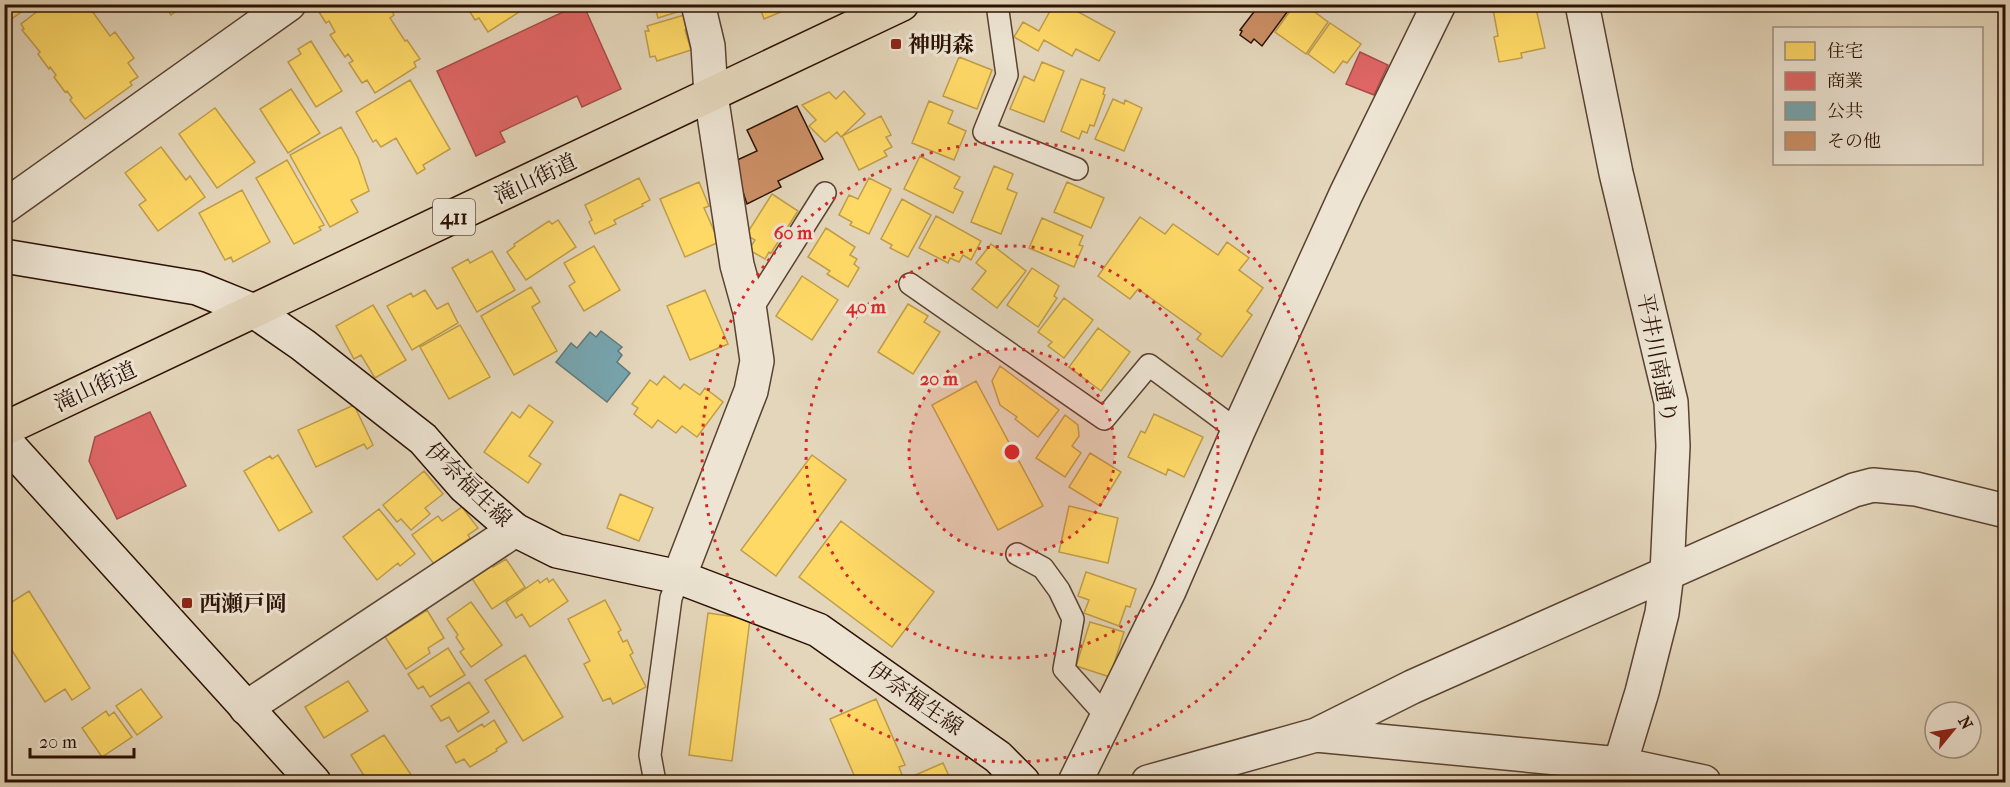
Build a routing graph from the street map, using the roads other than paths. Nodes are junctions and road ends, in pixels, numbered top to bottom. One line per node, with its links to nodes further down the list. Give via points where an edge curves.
1 (289, 4): 7 (street)
2 (698, 4): 8 (street, via 708,46)
3 (902, 4): 8 (highway, 滝山街道 / 411)
4 (997, 4): 9 (lane, via 1007,75 984,132)
5 (1438, 4): 17 (street)
6 (1582, 4): 22 (street, 平井川南通り, via 1616,173 1671,402 1673,446)
7 (250, 16): 11 (street)
8 (711, 95): 14 (highway, 滝山街道 / 411); 15 (street, via 737,265)
9 (1077, 169)
10 (825, 193): 15 (lane)
11 (4, 207)
12 (4, 256): 14 (street, 伊奈福生線, via 197,288)
13 (910, 284): 17 (lane, via 1104,419 1149,365)
14 (254, 311): 16 (highway, 滝山街道 / 411); 20 (street, 伊奈福生線, via 423,439 464,486)
15 (750, 312): 23 (street, via 758,361 751,392)
16 (4, 429)
17 (1238, 431): 25 (street, via 1169,591)
18 (4, 440): 24 (street)
19 (2006, 511): 22 (street, via 1916,489 1873,485)
20 (515, 530): 23 (street, 伊奈福生線, via 557,551); 24 (street)
21 (1017, 554): 25 (lane, via 1043,568 1059,590 1073,619 1064,669)
22 (1667, 573): 26 (street, via 1412,687); 27 (street, 平井川南通り, via 1662,613 1642,692)
23 (679, 577): 29 (lane, via 671,598 650,755); 30 (street, 伊奈福生線, via 818,630 998,757)
24 (246, 708): 28 (street)
25 (1107, 717): 31 (street)
26 (1316, 735): 27 (street); 32 (street)
27 (1616, 773): 33 (street)
28 (314, 783)
29 (656, 783)
30 (1023, 783)
31 (1075, 783)
32 (1148, 783)
33 (1704, 783)

